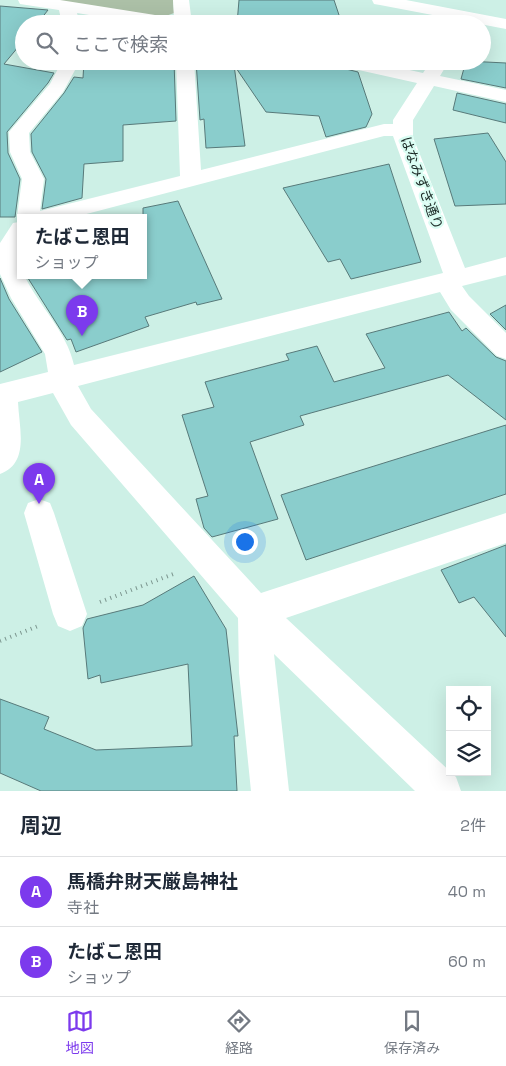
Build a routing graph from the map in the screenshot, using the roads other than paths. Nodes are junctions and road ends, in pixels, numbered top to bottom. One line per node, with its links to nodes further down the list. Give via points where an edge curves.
1 (26, 0): 5 (street)
2 (181, 0): 8 (street)
3 (380, 0): 9 (street)
4 (478, 0): 10 (street)
5 (67, 6): 6 (street); 7 (street)
6 (68, 15)
7 (122, 15)
8 (182, 15)
9 (444, 15)
10 (469, 15)
11 (491, 22): 12 (street)
12 (506, 24)
13 (68, 70): 21 (street, via 20,132 20,152 33,178)
14 (186, 70): 20 (street)
15 (383, 70): 17 (street)
16 (434, 70): 17 (street, はなみずき通り)
17 (428, 80): 18 (street); 19 (street, はなみずき通り, via 403,120)
18 (506, 96)
19 (402, 130): 20 (street, via 384,130); 25 (street, はなみずき通り, via 457,277)
20 (192, 180): 22 (street)
21 (28, 214)
22 (58, 214)
23 (17, 235): 27 (street, via 6,253 9,267 20,292 58,352)
24 (506, 266): 25 (street)
25 (453, 279): 26 (street, via 447,282 460,303); 27 (street)
26 (506, 349)
27 (64, 378): 28 (street); 32 (street, via 66,392 80,417)
28 (2, 395): 29 (street, via 6,455)
29 (0, 461)
30 (39, 513): 33 (street)
31 (506, 528): 32 (street)
32 (255, 612): 34 (street, via 256,673); 35 (street)
33 (70, 614)
34 (270, 791)
35 (442, 791)

